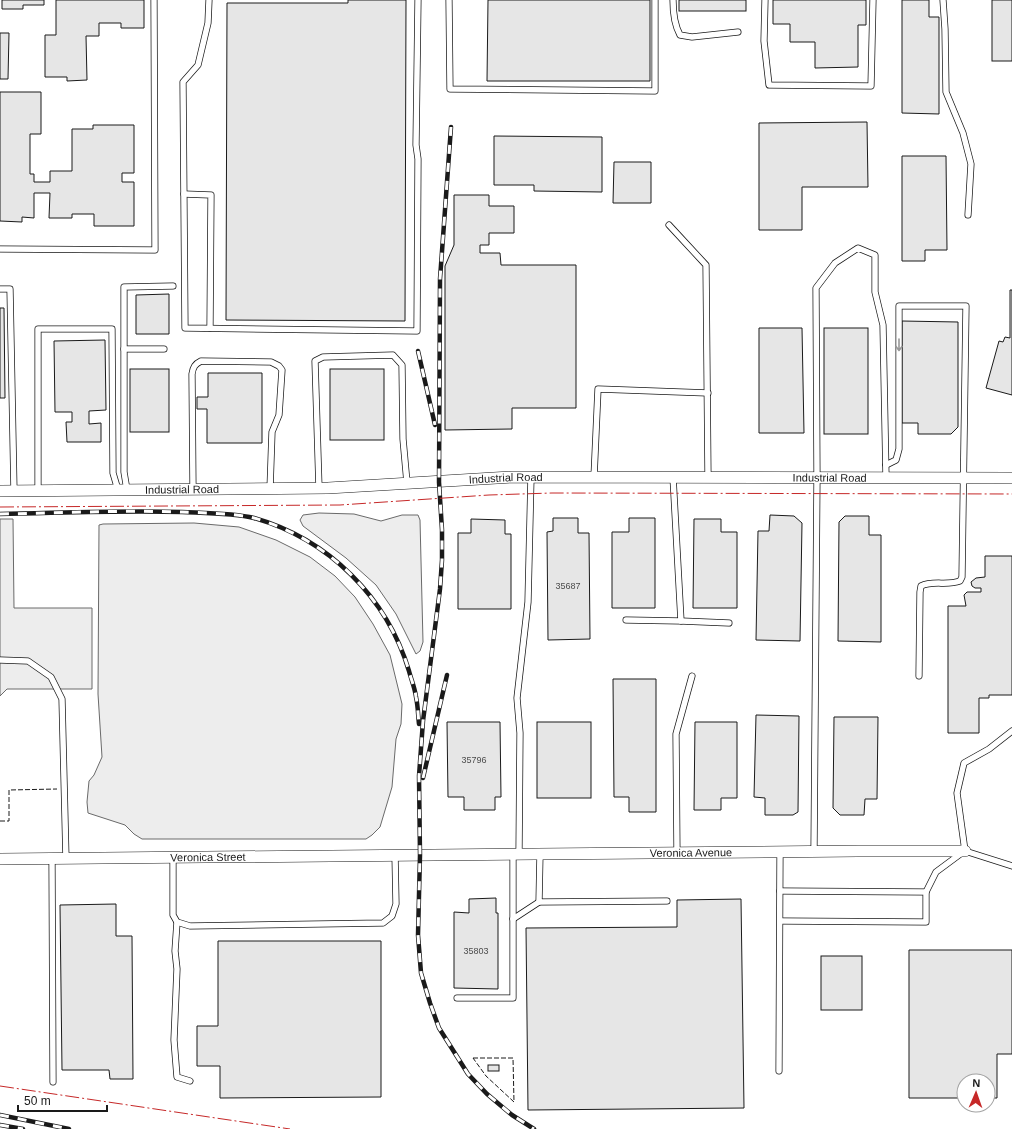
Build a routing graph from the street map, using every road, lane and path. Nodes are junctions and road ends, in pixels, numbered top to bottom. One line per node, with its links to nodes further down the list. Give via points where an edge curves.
1 (154, 0): 14 (lane, via 154,250)
2 (209, 0): 11 (lane, via 208,23 198,65 183,82)
3 (418, 0): 17 (lane, via 417,331)
4 (449, 0): 5 (lane, via 450,89 655,91)
5 (655, 0)
6 (673, 0): 10 (lane, via 675,26 680,35 692,37)
7 (764, 0): 8 (lane, via 764,41 769,85 871,86)
8 (873, 0)
9 (943, 0): 12 (lane, via 946,92 963,133 971,164)
10 (738, 32)
11 (184, 194): 17 (lane, via 185,328); 17 (lane, via 211,195)
12 (968, 215)
13 (669, 225): 20 (lane, via 706,265)
14 (0, 249)
15 (173, 286): 18 (lane, via 124,287)
16 (0, 289): 37 (lane, via 10,289)
17 (210, 328)
18 (124, 349): 19 (lane); 35 (lane)
19 (164, 349)
20 (708, 393): 23 (lane, via 598,389); 25 (lane)
21 (886, 464): 26 (lane, via 883,325 875,292 874,255 858,248 835,263 816,288); 27 (lane); 28 (lane, one-way to 21, via 966,306 899,306 899,449 896,460)
22 (531, 477): 23 (street, Industrial Road); 30 (street, Industrial Road); 49 (lane, via 528,602 517,698 520,733)
23 (594, 477): 24 (street, Industrial Road)
24 (673, 477): 25 (street, Industrial Road); 39 (lane)
25 (708, 477): 26 (street, Industrial Road)
26 (817, 477): 27 (street, Industrial Road); 45 (lane)
27 (886, 477): 28 (street, Industrial Road)
28 (964, 478): 29 (street, Industrial Road); 43 (lane, via 962,577 954,583 921,586)
29 (1012, 478)
30 (407, 483): 32 (street, Industrial Road); 32 (lane, via 403,439 402,366 393,355 323,357 315,361)
31 (270, 488): 32 (street, Industrial Road); 33 (street, Industrial Road); 33 (lane, via 272,432 279,415 282,370 271,362 201,361 193,367 192,374)
32 (319, 488)
33 (192, 489): 35 (street, Industrial Road)
34 (38, 490): 35 (street, Industrial Road); 35 (lane, via 38,329 112,329 113,473); 37 (street, Industrial Road)
35 (123, 490)
36 (0, 491): 37 (street, Industrial Road)
37 (14, 491)
38 (626, 620): 39 (lane)
39 (681, 621): 40 (lane)
40 (729, 623)
41 (0, 660): 53 (lane, via 28,661 51,677 62,699)
42 (692, 676): 48 (lane, via 676,734)
43 (919, 676)
44 (1012, 731): 46 (lane, via 989,749 964,763 957,793)
45 (814, 851): 46 (street, Veronica Avenue); 47 (street, Veronica Avenue)
46 (964, 851): 57 (lane); 59 (lane, via 936,872)
47 (780, 852): 48 (street, Veronica Avenue); 58 (lane)
48 (676, 853): 50 (street, Veronica Avenue)
49 (516, 854): 50 (street, Veronica Avenue); 52 (street, Veronica Avenue); 62 (lane)
50 (540, 854): 61 (lane)
51 (396, 855): 52 (street, Veronica Street); 54 (street, Veronica Street); 63 (lane, via 396,904 392,916 383,923 190,926)
52 (417, 855)
53 (66, 858): 54 (street, Veronica Street); 56 (street, Veronica Street)
54 (173, 858): 63 (lane, via 172,915)
55 (0, 859): 56 (street, Veronica Street)
56 (52, 859): 68 (lane)
57 (1012, 866)
58 (780, 891): 59 (lane); 64 (lane)
59 (926, 892): 64 (lane, via 926,922)
60 (667, 901): 61 (lane)
61 (539, 902): 62 (lane)
62 (513, 919): 65 (lane, via 513,998)
63 (177, 922): 67 (lane, via 174,1040 177,1077)
64 (780, 922): 66 (lane)
65 (457, 998)
66 (779, 1071)
67 (190, 1081)
68 (53, 1082)

